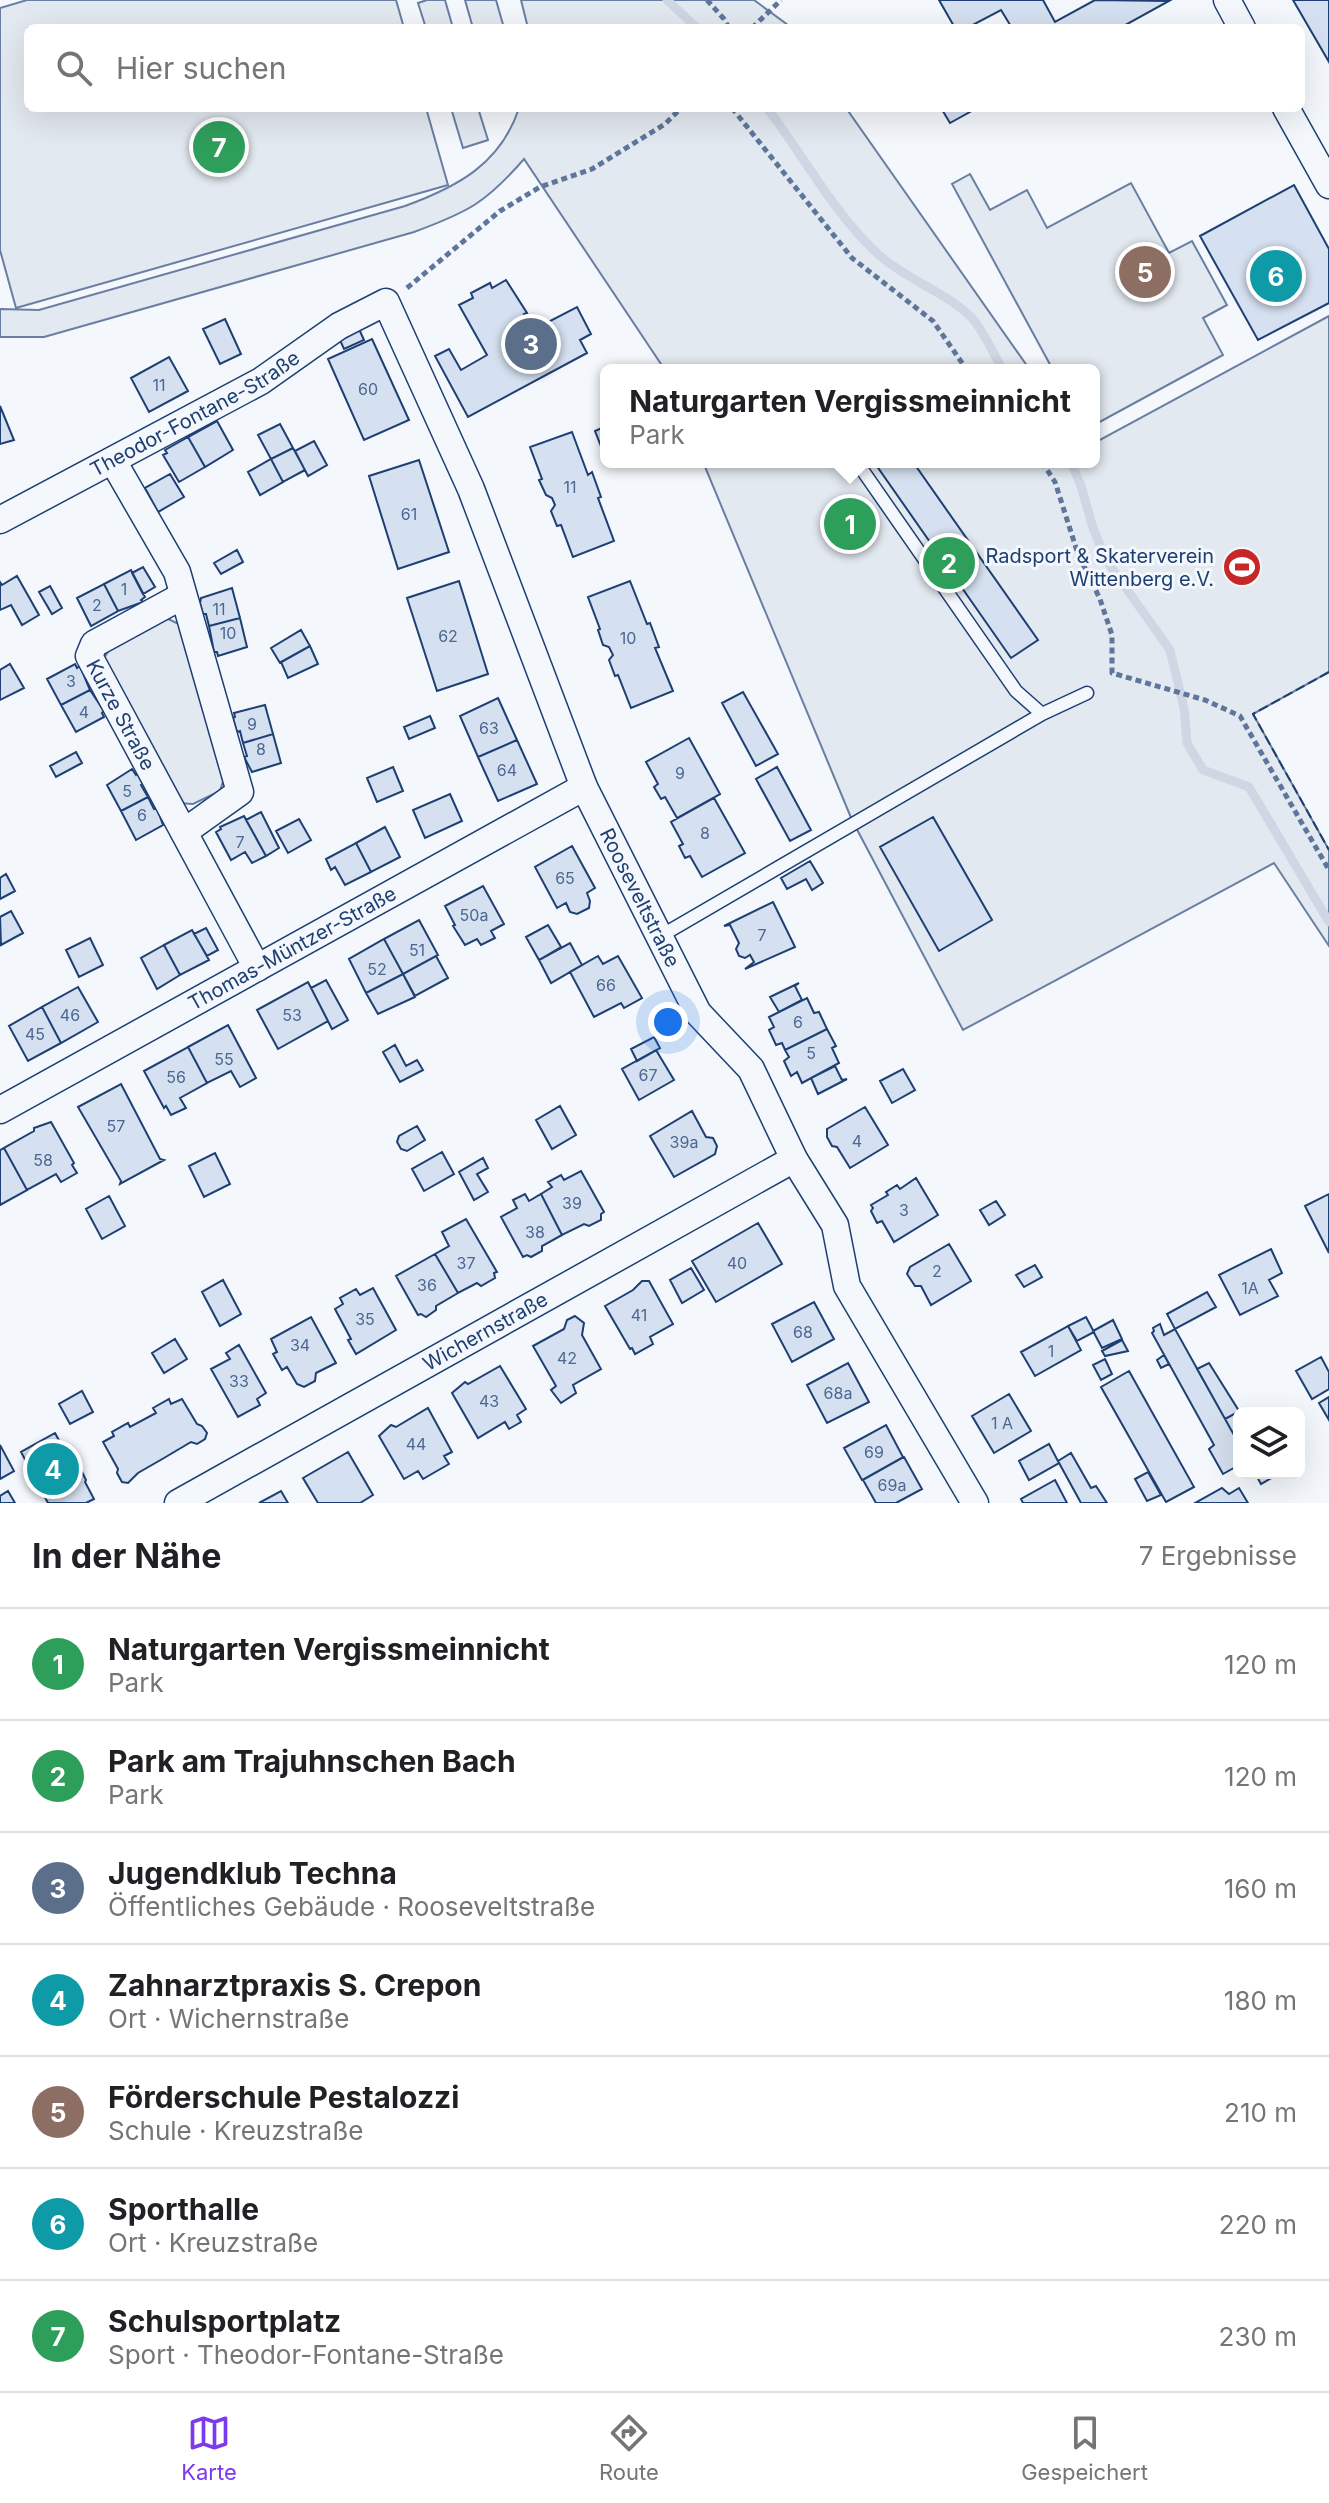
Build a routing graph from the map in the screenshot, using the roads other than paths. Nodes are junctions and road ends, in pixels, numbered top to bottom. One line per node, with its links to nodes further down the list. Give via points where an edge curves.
1 (1227, 0): 2 (street)
2 (1240, 24)
3 (1288, 112): 4 (street)
4 (1329, 185)
5 (386, 302): 6 (street, Theodor-Fontane-Straße, via 339,326 261,381); 12 (street, Rooseveltstraße, via 471,489)
6 (113, 461): 8 (street, Theodor-Fontane-Straße); 9 (street, via 177,572)
7 (863, 471): 11 (lane, via 1016,691)
8 (0, 520)
9 (182, 596): 13 (street, via 240,792); 13 (street, Kurze Straße, via 94,644 89,656)
10 (1087, 693): 11 (lane)
11 (1042, 714): 14 (lane)
12 (584, 787): 14 (street, Rooseveltstraße); 15 (street, Thomas-Müntzer-Straße)
13 (184, 832): 15 (street, Kurze Straße)
14 (659, 937): 17 (street, Rooseveltstraße, via 698,1013 751,1069)
15 (257, 968): 16 (street, Thomas-Müntzer-Straße)
16 (0, 1110)
17 (794, 1159): 18 (street, Wichernstraße); 19 (street, Rooseveltstraße, via 835,1225 847,1286)
18 (178, 1503)
19 (975, 1503)

